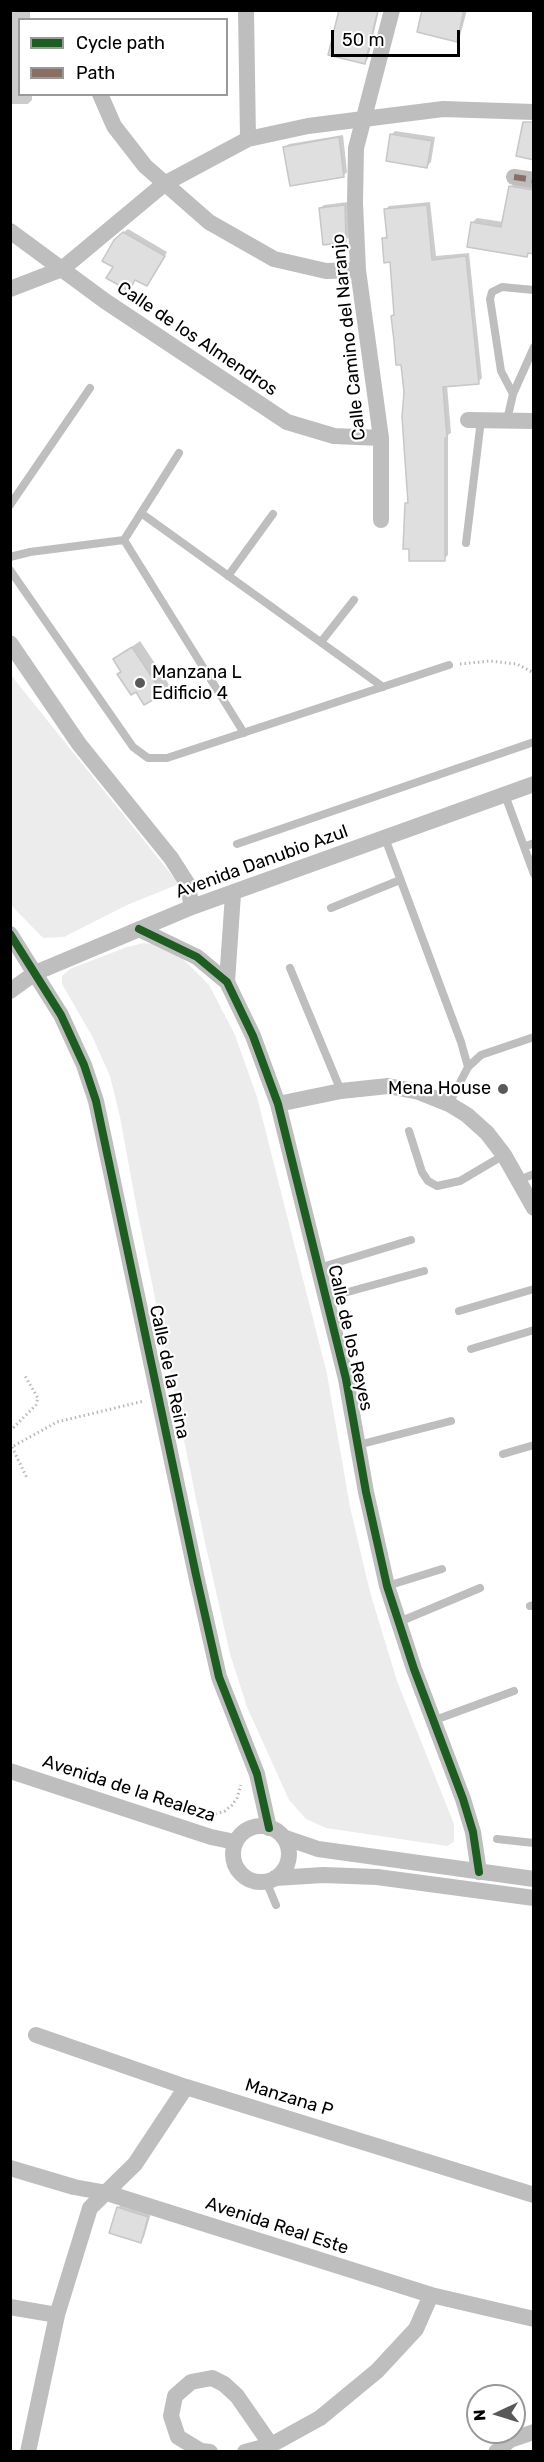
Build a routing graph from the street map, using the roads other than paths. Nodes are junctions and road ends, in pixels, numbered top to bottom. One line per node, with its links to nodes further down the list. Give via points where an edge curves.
1 (246, 10): 6 (street)
2 (392, 10): 5 (street, Calle Camino del Naranjo)
3 (101, 96): 9 (street, via 114,126)
4 (534, 112): 5 (street, via 443,109)
5 (364, 120): 6 (street, via 308,126); 12 (street, Calle Camino del Naranjo, via 356,148)
6 (248, 139): 9 (street)
7 (514, 177): 8 (street)
8 (534, 180)
9 (164, 184): 11 (street); 12 (street, via 209,222 274,259 326,271)
10 (10, 231): 11 (street, Calle de los Almendros)
11 (62, 270): 13 (street); 21 (street, Calle de los Almendros, via 287,422 334,436)
12 (358, 270): 21 (street, Calle Camino del Naranjo)
13 (10, 289)
14 (534, 290): 17 (lane, via 502,287 492,292 490,300 501,371)
15 (534, 347): 17 (lane)
16 (90, 388): 23 (lane)
17 (513, 394): 19 (lane)
18 (474, 420): 19 (street); 28 (lane)
19 (507, 420): 20 (street)
20 (534, 421)
21 (381, 438): 26 (street, Calle Camino del Naranjo)
22 (179, 453): 24 (lane)
23 (10, 506)
24 (141, 513): 27 (lane); 31 (lane)
25 (273, 514): 31 (lane)
26 (381, 520)
27 (124, 540): 29 (lane); 37 (lane)
28 (466, 543)
29 (10, 557)
30 (10, 570): 37 (lane, via 141,755 157,760 167,758)
31 (228, 576): 33 (lane)
32 (354, 600): 33 (lane)
33 (321, 642): 36 (lane)
34 (10, 643): 48 (street, via 79,744 171,858 187,883)
35 (449, 665): 36 (lane)
36 (383, 687): 37 (lane)
37 (244, 733)
38 (534, 742): 43 (lane)
39 (534, 784): 40 (street, Avenida Danubio Azul)
40 (505, 795): 41 (street, Avenida Danubio Azul); 44 (lane)
41 (385, 838): 46 (lane); 47 (street, Avenida Danubio Azul)
42 (534, 843): 44 (lane)
43 (237, 844)
44 (524, 847): 45 (lane)
45 (534, 874)
46 (400, 880): 49 (lane); 57 (lane)
47 (233, 894): 48 (street, Avenida Danubio Azul); 54 (street, Calle de los Reyes)
48 (192, 907): 50 (street, Avenida Danubio Azul)
49 (331, 908)
50 (139, 929): 53 (street, Avenida Danubio Azul); 54 (street, Calle de los Reyes, via 197,957)
51 (10, 934): 53 (street, Calle de la Reina)
52 (290, 968): 58 (lane)
53 (35, 973): 55 (street, Avenida Danubio Azul); 84 (street, Calle de la Reina, via 66,1025 96,1101 150,1396 219,1677)
54 (227, 982): 59 (street, Calle de los Reyes, via 253,1036)
55 (10, 991)
56 (534, 1037): 57 (lane, via 481,1055)
57 (468, 1066): 60 (lane)
58 (341, 1091): 59 (street); 60 (street, via 388,1086 419,1092)
59 (278, 1104): 66 (street, Calle de los Reyes)
60 (449, 1104): 62 (street, via 487,1133)
61 (409, 1131): 62 (lane, via 422,1172 438,1186 460,1181)
62 (504, 1155): 63 (street)
63 (526, 1177): 64 (street)
64 (534, 1208)
65 (411, 1240): 66 (lane)
66 (319, 1268): 69 (street, Calle de los Reyes)
67 (424, 1271): 69 (lane)
68 (534, 1289): 70 (lane)
69 (326, 1298): 74 (street, Calle de los Reyes)
70 (459, 1311)
71 (534, 1330): 72 (lane)
72 (471, 1349)
73 (451, 1421): 74 (lane)
74 (358, 1445): 78 (street, Calle de los Reyes)
75 (534, 1445): 76 (lane)
76 (503, 1454)
77 (442, 1569): 78 (lane)
78 (387, 1586): 80 (street, Calle de los Reyes)
79 (480, 1588): 80 (lane)
80 (399, 1622): 82 (street, Calle de los Reyes)
81 (514, 1691): 82 (lane)
82 (435, 1720): 88 (street, Calle de los Reyes, via 473,1832)
83 (10, 1771): 86 (street, Avenida de la Realeza)
84 (276, 1832): 86 (street, via 261,1826 246,1830); 88 (street, via 318,1849); 90 (street, via 287,1845 286,1864)
85 (497, 1839): 87 (lane)
86 (235, 1842): 90 (street, via 234,1862 239,1871 256,1881)
87 (534, 1843)
88 (479, 1872): 89 (street)
89 (534, 1879)
90 (270, 1880): 91 (street, via 323,1875 376,1878); 92 (lane)
91 (534, 1898)
92 (276, 1905)
93 (36, 2034): 94 (street, Manzana P)
94 (186, 2087): 96 (street, via 135,2164); 97 (street, Manzana P)
95 (10, 2168): 96 (street, Avenida Real Este)
96 (107, 2193): 98 (street, Avenida Real Este); 100 (street, via 90,2208)
97 (534, 2195)
98 (430, 2295): 101 (street, Avenida Real Este); 103 (street, via 416,2329 377,2371 320,2418)
99 (10, 2307): 100 (street)
100 (57, 2315): 104 (street)
101 (534, 2319)
102 (534, 2432): 107 (street, via 510,2440)
103 (272, 2445): 105 (street, via 237,2396 212,2378 190,2382 175,2396 171,2416 178,2437 201,2451); 106 (street)
104 (28, 2451)
105 (210, 2451)
106 (245, 2451)
107 (496, 2451)

